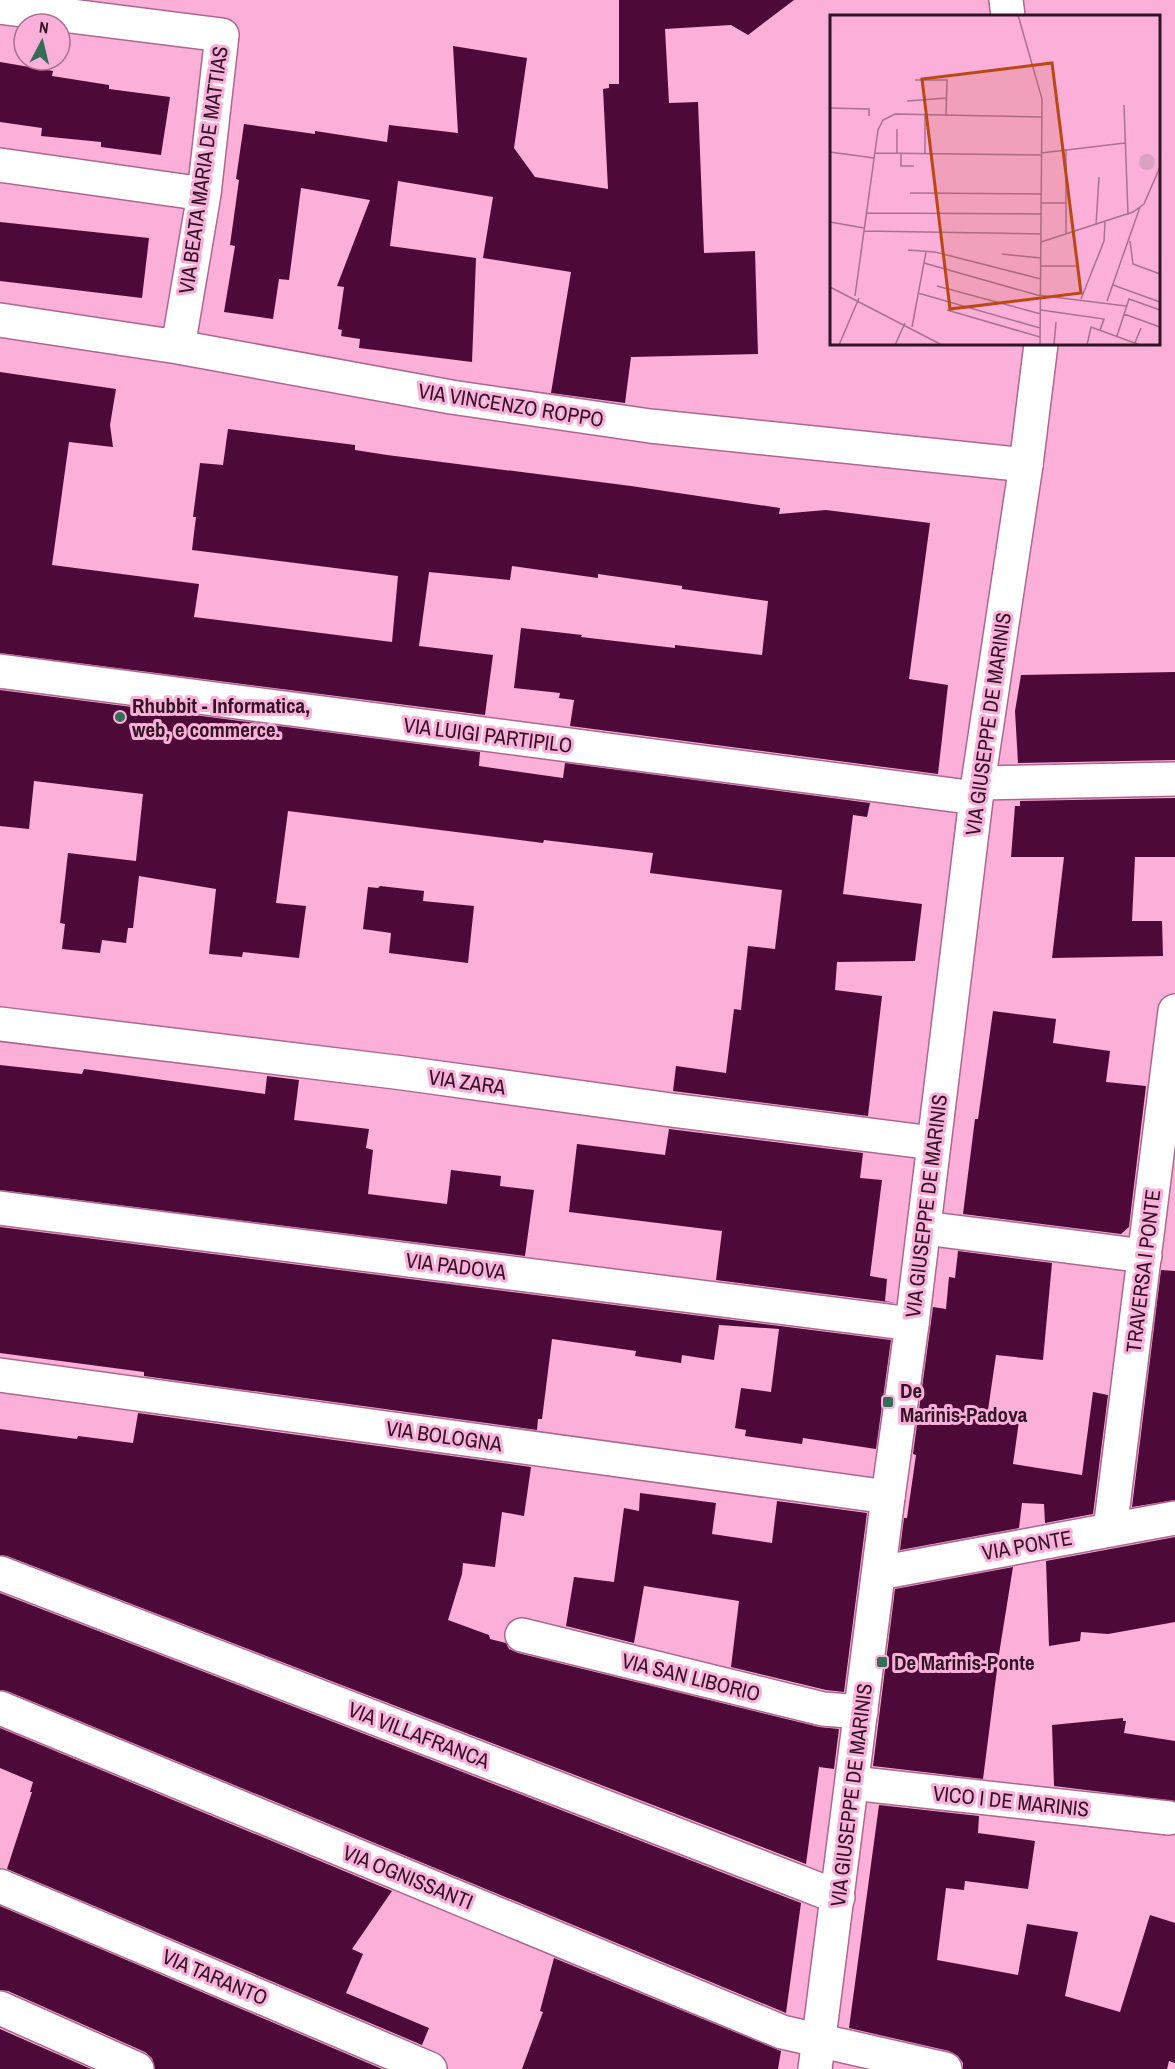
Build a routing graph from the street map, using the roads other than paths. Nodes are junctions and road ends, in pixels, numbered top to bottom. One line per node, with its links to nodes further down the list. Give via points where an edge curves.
1 (1005, 0): 3 (street)
2 (0, 7): 5 (street, VIA BEATA MARIA DE MATTIAS, via 222,35)
3 (1008, 15)
4 (0, 165): 5 (street)
5 (204, 194): 8 (street, VIA BEATA MARIA DE MATTIAS)
6 (0, 320): 8 (street, VIA VINCENZO ROPPO)
7 (1041, 345): 9 (street, VIA GIUSEPPE DE MARINIS)
8 (178, 347): 9 (street, VIA VINCENZO ROPPO, via 452,397 650,426)
9 (1026, 465): 12 (street, VIA GIUSEPPE DE MARINIS)
10 (0, 671): 12 (street, VIA LUIGI PARTIPILO)
11 (1175, 779): 12 (street, VIA LUIGI PARTIPILO)
12 (977, 791): 15 (street, VIA GIUSEPPE DE MARINIS)
13 (1175, 1011): 18 (street, TRAVERSA I PONTE)
14 (0, 1024): 15 (street, VIA ZARA)
15 (933, 1143): 17 (street, VIA GIUSEPPE DE MARINIS)
16 (0, 1208): 19 (street, VIA PADOVA)
17 (924, 1228): 18 (street); 19 (street, VIA GIUSEPPE DE MARINIS)
18 (1145, 1256): 23 (street, TRAVERSA I PONTE)
19 (912, 1324): 21 (street, VIA GIUSEPPE DE MARINIS)
20 (0, 1375): 21 (street, VIA BOLOGNA)
21 (888, 1497): 25 (street, VIA GIUSEPPE DE MARINIS)
22 (1175, 1518): 23 (street, VIA PONTE)
23 (1110, 1530): 25 (street, VIA PONTE)
24 (0, 1573): 32 (street, VIA VILLAFRANCA)
25 (879, 1573): 28 (street, VIA GIUSEPPE DE MARINIS)
26 (522, 1635): 28 (street, VIA SAN LIBORIO, via 823,1709)
27 (0, 1708): 34 (street, VIA OGNISSANTI, via 782,2032)
28 (861, 1712): 29 (street, VIA GIUSEPPE DE MARINIS)
29 (852, 1783): 30 (street, VICO I DE MARINIS); 32 (street, VIA GIUSEPPE DE MARINIS)
30 (1169, 1818)
31 (0, 1886): 36 (street, VIA TARANTO)
32 (838, 1897): 34 (street, VIA GIUSEPPE DE MARINIS)
33 (0, 2008): 35 (street)
34 (817, 2054): 37 (street, VIA OGNISSANTI)
35 (137, 2069)
36 (430, 2069)
37 (945, 2069)

